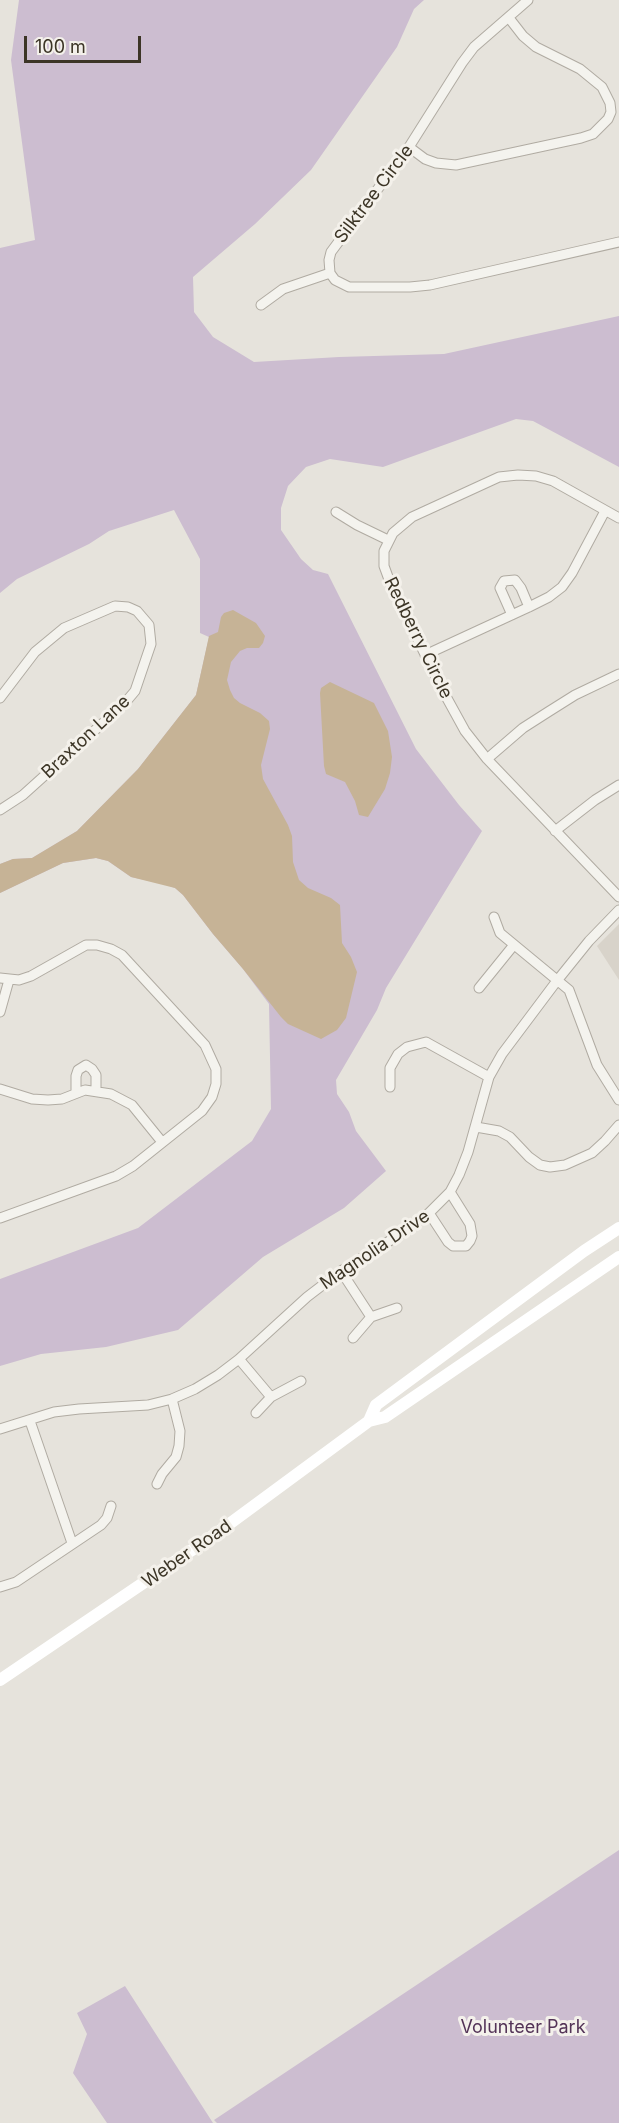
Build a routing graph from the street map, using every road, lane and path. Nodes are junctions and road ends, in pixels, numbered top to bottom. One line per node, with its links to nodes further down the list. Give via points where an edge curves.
1 (528, 0): 2 (street, Silktree Circle)
2 (508, 18): 3 (street, via 536,47 580,69 602,87); 4 (street, Silktree Circle, via 474,47)
3 (615, 113): 4 (street, via 593,134 581,138 456,165 425,159)
4 (410, 147): 6 (street, Silktree Circle, via 331,252)
5 (619, 242): 6 (street, via 410,287 350,287)
6 (330, 273): 7 (street, via 283,289)
7 (261, 305)
8 (605, 511): 10 (street); 11 (street, via 554,481 536,476 499,477 412,517); 12 (street, via 562,587)
9 (336, 512): 11 (street)
10 (619, 518)
11 (388, 540): 14 (street, Redberry Circle, via 384,566)
12 (529, 607): 13 (street); 13 (street, via 515,580 504,581 500,588)
13 (512, 615): 14 (street)
14 (425, 655): 17 (street, Redberry Circle, via 465,730)
15 (619, 674): 17 (street, via 575,695 523,728)
16 (0, 698): 19 (street, Braxton Lane, via 35,652 64,628 115,606 137,611 149,625 152,644 135,691 22,795)
17 (487, 759): 20 (street, Redberry Circle)
18 (619, 785): 20 (street)
19 (0, 810)
20 (555, 831): 21 (street, Redberry Circle)
21 (619, 897)
22 (619, 910): 26 (street, Magnolia Drive)
23 (494, 917): 24 (street, via 500,933)
24 (513, 946): 26 (street); 27 (street)
25 (4, 979): 28 (street); 37 (street, via 31,976 86,945 122,955 205,1045 216,1069 212,1097 202,1111)
26 (556, 982): 29 (street, Magnolia Drive); 34 (street, via 569,990 597,1065)
27 (479, 988)
28 (0, 1012)
29 (489, 1077): 30 (street, via 426,1042 398,1054 390,1068); 36 (street, Magnolia Drive)
30 (390, 1087)
31 (0, 1089): 33 (street, via 48,1100)
32 (96, 1090): 33 (street); 33 (street, via 96,1075 86,1065 78,1070); 37 (street, via 132,1105)
33 (76, 1093)
34 (619, 1100)
35 (619, 1125): 36 (street, via 592,1153 550,1167 540,1165 499,1131)
36 (476, 1127): 38 (street, Magnolia Drive)
37 (162, 1142): 40 (street, via 116,1176)
38 (450, 1192): 39 (street, Magnolia Drive); 39 (street, via 471,1229 466,1246 448,1242)
39 (429, 1214): 43 (street, Magnolia Drive)
40 (0, 1218)
41 (619, 1228): 53 (main road, Weber Road, via 376,1404)
42 (619, 1257): 53 (main road, Weber Road, via 386,1417)
43 (341, 1271): 45 (street); 47 (street, Magnolia Drive)
44 (397, 1308): 45 (street)
45 (371, 1317): 46 (street)
46 (353, 1338)
47 (239, 1359): 49 (street); 50 (street, Magnolia Drive)
48 (301, 1381): 49 (street)
49 (271, 1397): 51 (street)
50 (172, 1399): 52 (street, Magnolia Drive, via 148,1405 54,1412); 55 (street, via 180,1431 179,1446)
51 (256, 1413)
52 (30, 1421): 54 (street, Magnolia Drive); 57 (street)
53 (369, 1421): 59 (main road, Weber Road, via 217,1533)
54 (0, 1430)
55 (157, 1484)
56 (111, 1506): 57 (street, via 101,1525)
57 (72, 1543): 58 (street, via 16,1582)
58 (0, 1587)
59 (22, 1665): 60 (main road); 61 (main road, Weber Road)
60 (0, 1670)
61 (0, 1680)

